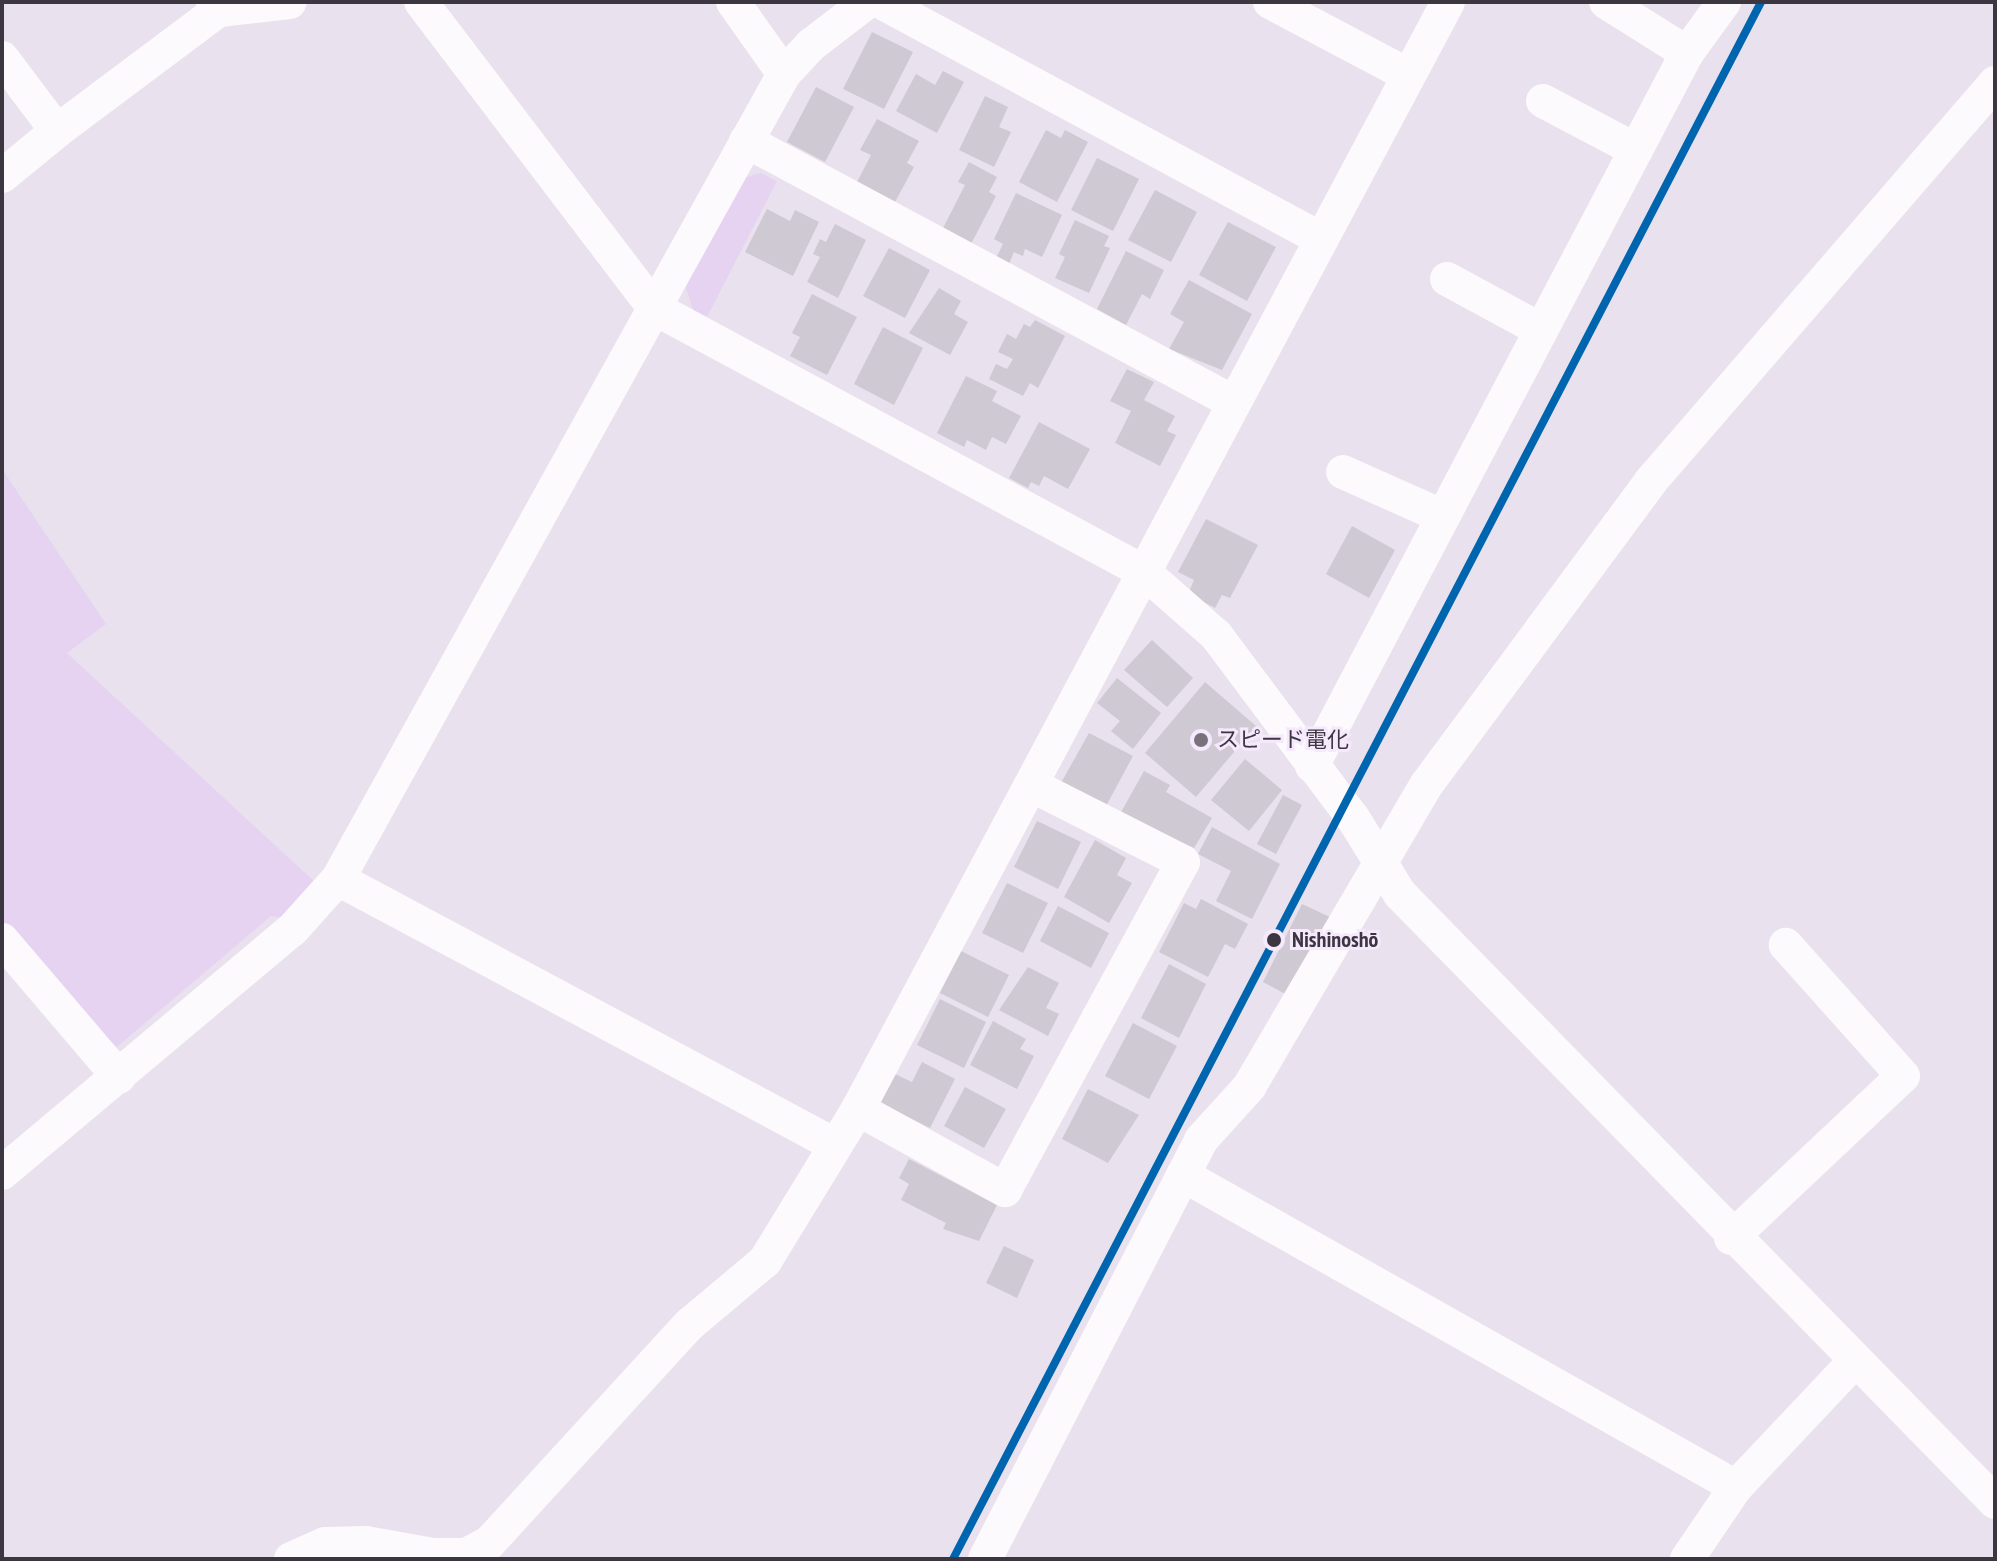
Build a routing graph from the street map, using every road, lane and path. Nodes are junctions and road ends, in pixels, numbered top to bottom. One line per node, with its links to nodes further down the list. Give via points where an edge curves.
1 (290, 2): 10 (street)
2 (421, 2): 23 (street)
3 (733, 2): 13 (street)
4 (867, 2): 13 (street, via 811,45)
5 (881, 2): 21 (street)
6 (1270, 2): 14 (street)
7 (1448, 2): 14 (street)
8 (1606, 2): 11 (street)
9 (1724, 2): 11 (street)
10 (216, 6): 17 (street)
11 (1687, 53): 19 (street)
12 (2, 58): 17 (street)
13 (784, 74): 18 (street)
14 (1406, 74): 21 (street)
15 (1995, 83): 31 (street, via 1651,481 1427,784)
16 (1543, 101): 19 (street)
17 (57, 131): 20 (street)
18 (746, 141): 23 (street); 25 (street)
19 (1636, 150): 24 (street)
20 (2, 176)
21 (1320, 238): 25 (street)
22 (1447, 279): 24 (street)
23 (654, 308): 28 (street); 32 (street)
24 (1541, 330): 27 (street)
25 (1233, 402): 28 (street)
26 (1343, 472): 27 (street)
27 (1442, 516): 29 (street)
28 (1144, 572): 29 (street, via 1216,635); 30 (street)
29 (1312, 766): 31 (street)
30 (1033, 786): 36 (street); 36 (street, via 1183,862 1005,1190)
31 (1380, 861): 39 (street, via 1249,1087 1201,1140); 40 (street, via 1400,894)
32 (338, 879): 35 (street, via 292,930); 37 (street)
33 (2, 940): 35 (street)
34 (1786, 945): 40 (street, via 1903,1076)
35 (119, 1077): 38 (street)
36 (858, 1109): 37 (street)
37 (835, 1145): 44 (street, via 765,1261 690,1324 489,1543 466,1555 366,1543 325,1544)
38 (2, 1173)
39 (1183, 1175): 42 (street); 45 (street)
40 (1731, 1238): 41 (street)
41 (1854, 1362): 42 (street); 43 (street)
42 (1736, 1487): 46 (street)
43 (1995, 1502)
44 (291, 1559)
45 (985, 1559)
46 (1687, 1559)

